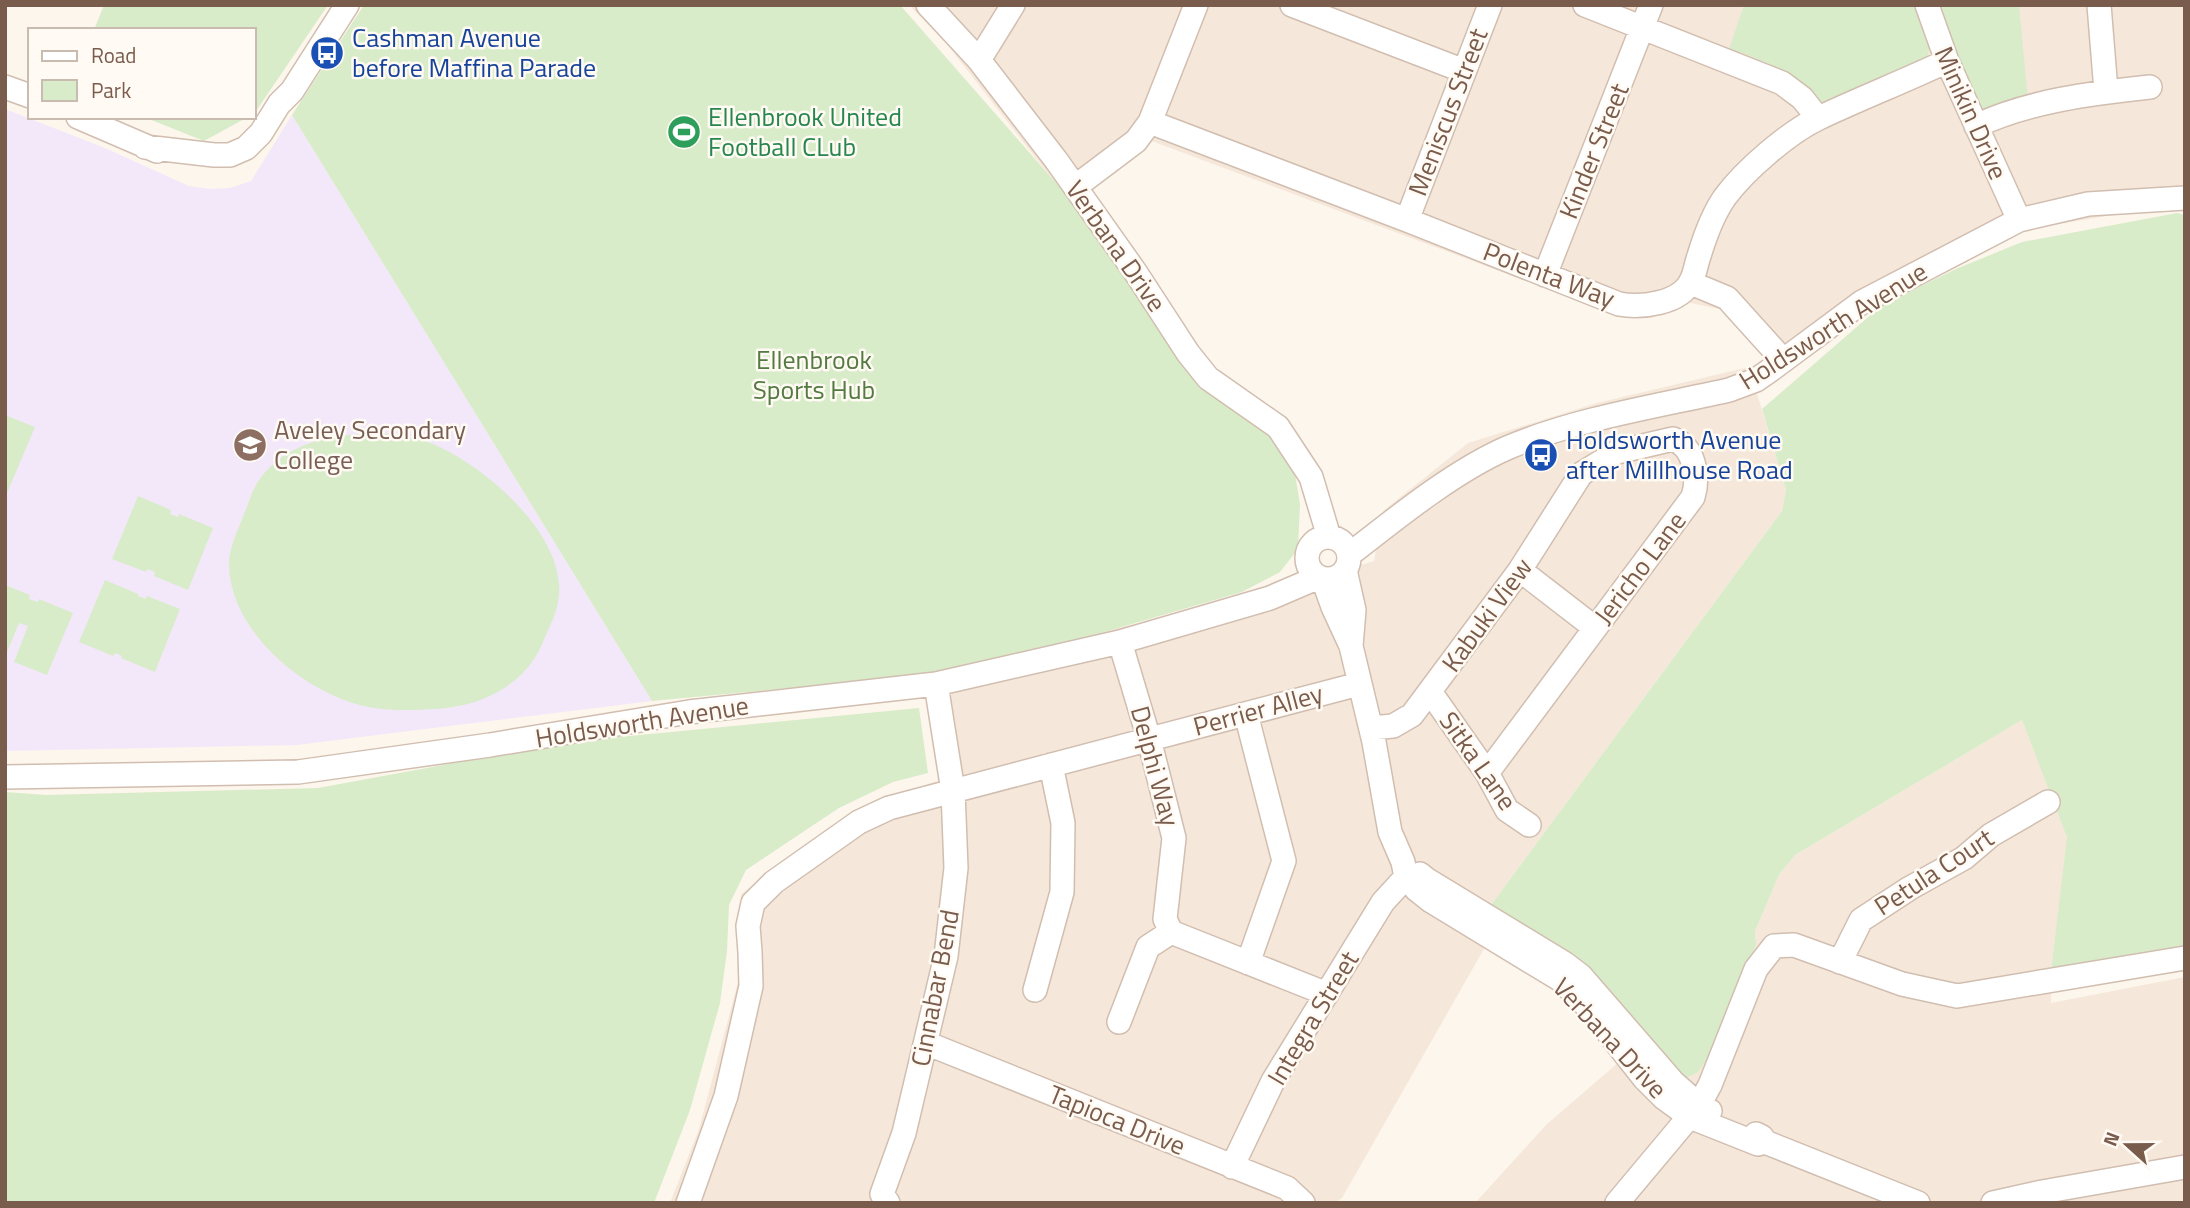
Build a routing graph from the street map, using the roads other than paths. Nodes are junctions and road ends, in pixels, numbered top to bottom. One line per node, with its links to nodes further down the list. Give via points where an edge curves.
1 (348, 5): 20 (street, via 261,133 246,148 230,155 145,147)
2 (928, 5): 12 (street, Verbana Drive)
3 (1013, 5): 12 (street)
4 (1196, 5): 21 (street)
5 (1292, 5): 14 (street)
6 (1490, 5): 14 (street, Meniscus Street)
7 (1585, 5): 11 (street)
8 (1651, 5): 11 (street, Kinder Street)
9 (1927, 5): 13 (street, Minikin Drive)
10 (2099, 5): 17 (street)
11 (1643, 27): 19 (street, via 1782,83); 29 (street, Kinder Street)
12 (978, 61): 24 (street, Verbana Drive)
13 (1947, 61): 19 (street); 22 (street, Minikin Drive)
14 (1464, 71): 27 (street, Meniscus Street)
15 (5, 87): 18 (street)
16 (2150, 87): 17 (street)
17 (2106, 91): 22 (street, via 2003,113)
18 (28, 95)
19 (1818, 118): 30 (street, via 1783,141 1724,198 1705,235)
20 (82, 119)
21 (1150, 122): 24 (street, via 1136,141); 27 (street, Polenta Way)
22 (1976, 126): 28 (street, Minikin Drive)
23 (2185, 183): 26 (street, Holdsworth Avenue)
24 (1075, 187): 33 (street, Verbana Drive, via 1208,378 1278,427 1311,477)
25 (2185, 198): 26 (street, Holdsworth Avenue)
26 (2136, 201): 28 (street, Holdsworth Avenue, via 2088,204)
27 (1407, 220): 29 (street, Polenta Way)
28 (2019, 220): 31 (street, Holdsworth Avenue, via 1862,302)
29 (1545, 275): 30 (street, Polenta Way, via 1634,307 1655,304)
30 (1691, 283): 31 (street, via 1727,298)
31 (1783, 360): 33 (street, Holdsworth Avenue, via 1756,380 1729,390 1549,431 1505,449 1464,471 1382,529)
32 (1581, 474): 34 (street, Kabuki View); 35 (street, Jericho Lane, via 1617,452 1673,439 1689,451 1697,485 1693,497)
33 (1328, 558): 36 (street, Holdsworth Avenue, via 1270,598); 38 (street, Verbana Drive, via 1354,610 1351,646)
34 (1520, 570): 35 (street); 39 (street, Kabuki View)
35 (1595, 628): 44 (street, Jericho Lane)
36 (1120, 642): 37 (street, Holdsworth Avenue); 42 (street, Delphi Way)
37 (936, 684): 45 (street, Holdsworth Avenue, via 689,712 298,772); 46 (street, Cinnabar Bend)
38 (1359, 684): 40 (street, Perrier Alley); 41 (street, Verbana Drive)
39 (1431, 692): 41 (street, Kabuki View, via 1412,715 1392,726); 44 (street, Sitka Lane)
40 (1246, 713): 42 (street, Perrier Alley); 53 (street, via 1284,861)
41 (1371, 728): 49 (street, Verbana Drive, via 1390,832)
42 (1149, 739): 43 (street, Perrier Alley); 50 (street, Delphi Way, via 1174,838 1165,919)
43 (1051, 765): 46 (street, Perrier Alley); 54 (street, via 1063,823 1062,892)
44 (1487, 773): 48 (street, Sitka Lane, via 1507,810)
45 (5, 776)
46 (953, 791): 57 (street, Cinnabar Bend, via 956,868 946,956); 64 (street, Perrier Alley, via 889,808 859,822 774,882 753,903 748,926 748,998 726,1096)
47 (2048, 802): 52 (street, Petula Court, via 1861,919)
48 (1529, 825)
49 (1405, 870): 55 (street, Integra Street); 58 (street, Verbana Drive, via 1417,890 1431,901 1561,980 1664,1098)
50 (1171, 932): 53 (street); 56 (street, via 1148,947)
51 (2185, 958): 52 (street, via 1957,996 1902,984)
52 (1840, 962): 58 (street, via 1794,945 1774,946 1756,969 1710,1085)
53 (1248, 963): 55 (street)
54 (1034, 990)
55 (1327, 994): 59 (street, Integra Street, via 1273,1081)
56 (1119, 1022)
57 (926, 1043): 59 (street, Tapioca Drive); 65 (street, Cinnabar Bend, via 904,1133 882,1194)
58 (1694, 1111): 61 (street, Verbana Drive, via 1762,1137); 63 (street)
59 (1231, 1167): 66 (street, Tapioca Drive, via 1287,1188)
60 (2185, 1167): 62 (street)
61 (1871, 1195): 67 (street, Verbana Drive)
62 (2042, 1197): 68 (street)
63 (1618, 1202)
64 (688, 1203)
65 (888, 1203)
66 (1303, 1203)
67 (1918, 1203)
68 (1993, 1203)

